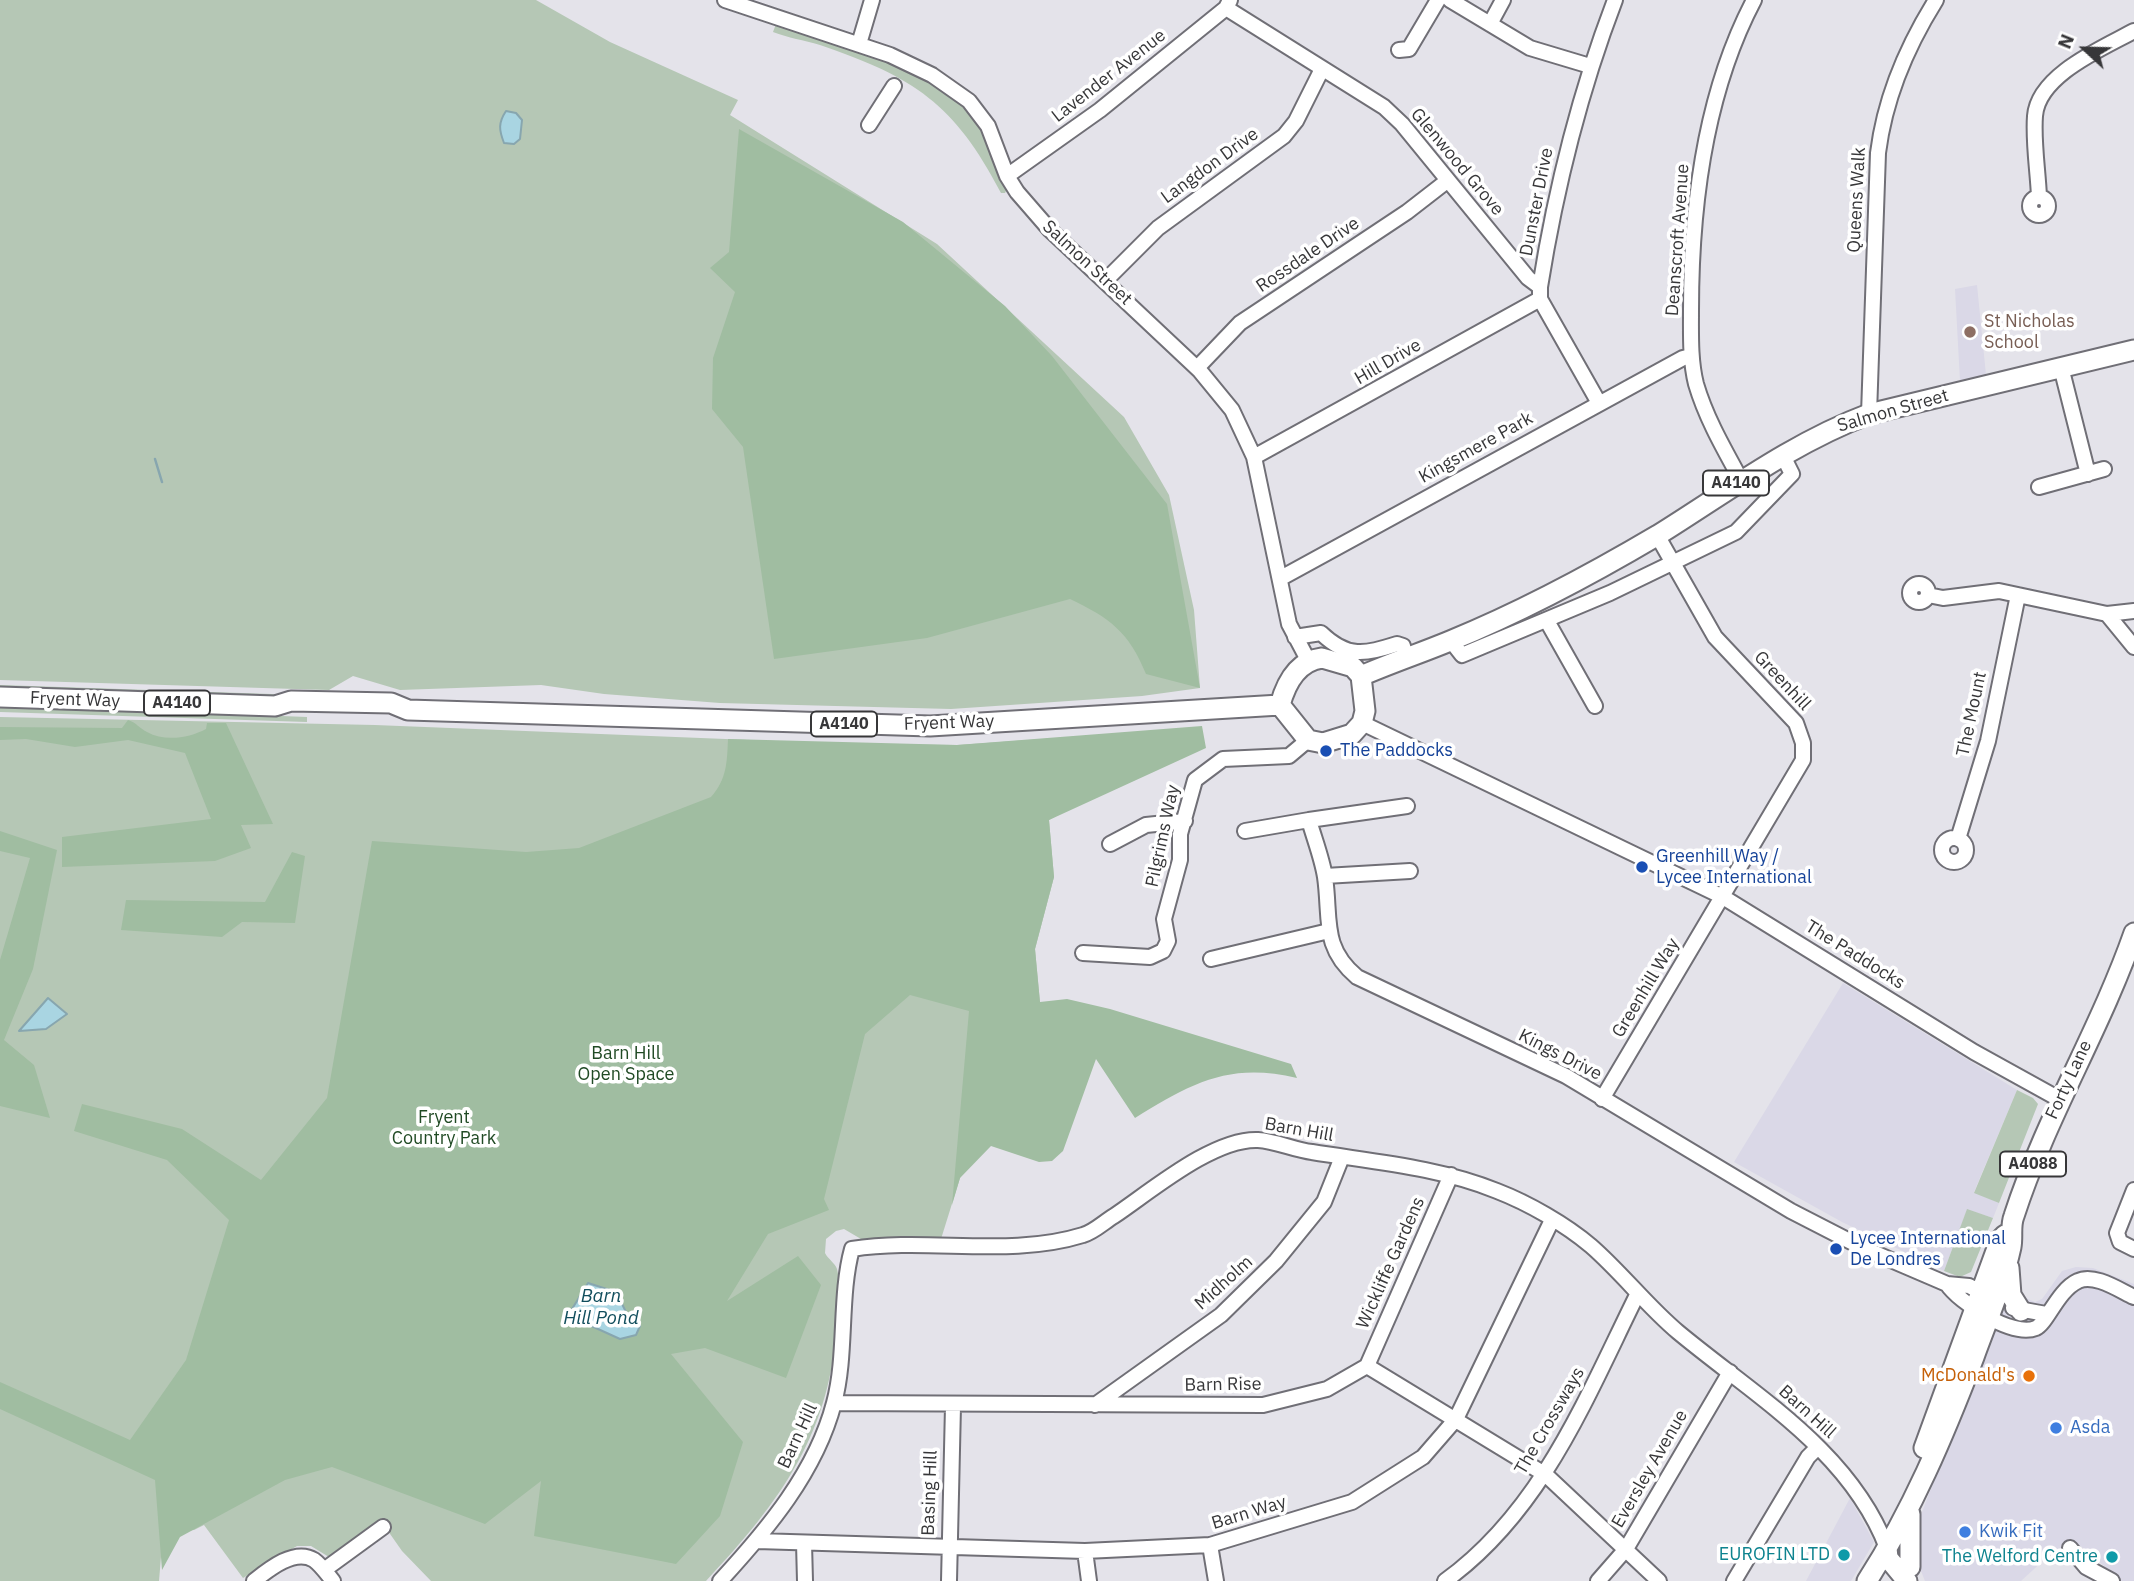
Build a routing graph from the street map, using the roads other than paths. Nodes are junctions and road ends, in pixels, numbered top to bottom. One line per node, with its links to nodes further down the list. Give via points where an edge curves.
1 (725, 0): 12 (street, Salmon Street)
2 (872, 0): 12 (street)
3 (1438, 0): 13 (street, via 1409,49)
4 (1450, 0): 10 (street)
5 (1503, 0): 10 (street)
6 (1615, 0): 14 (street, Dunster Drive)
7 (1754, 0): 24 (street, Deanscroft Avenue, via 1740,27 1703,154 1691,275)
8 (1936, 0): 28 (street, Queens Walk, via 1896,75 1882,118)
9 (1228, 4): 15 (street, Glenwood Grove); 18 (street, Lavender Avenue, via 1100,110)
10 (1490, 24): 14 (street, via 1530,48)
11 (2134, 31): 20 (street, via 2077,63 2042,95 2035,115)
12 (859, 44): 18 (street, Salmon Street, via 932,75 968,100 988,126)
13 (1399, 50)
14 (1590, 66): 22 (street, Dunster Drive, via 1555,196)
15 (1321, 71): 19 (street, Glenwood Grove, via 1384,107); 21 (street, Langdon Drive, via 1297,121 1284,136 1158,228)
16 (894, 86): 17 (street)
17 (869, 125)
18 (1007, 176): 21 (street, Salmon Street, via 1050,230)
19 (1447, 181): 22 (street, Glenwood Grove); 26 (street, Rossdale Drive, via 1240,323)
20 (2039, 197)
21 (1105, 281): 26 (street, Salmon Street)
22 (1540, 293): 27 (street); 30 (street, Hill Drive)
23 (2134, 350): 25 (main road, Salmon Street / A4140)
24 (1691, 356): 27 (street, Kingsmere Park); 33 (street, Deanscroft Avenue, via 1706,412)
25 (2061, 367): 28 (main road, Salmon Street / A4140); 32 (street)
26 (1197, 368): 30 (street, Salmon Street, via 1232,410)
27 (1599, 403): 37 (street, Kingsmere Park)
28 (1869, 414): 29 (main road, Salmon Street / A4140, via 1829,429)
29 (1783, 456): 33 (main road, Salmon Street / A4140); 36 (street, via 1793,474 1735,532)
30 (1254, 457): 37 (street, Salmon Street)
31 (2104, 469): 32 (street)
32 (2088, 474): 34 (street)
33 (1741, 480): 35 (main road, Salmon Street / A4140)
34 (2039, 486)
35 (1657, 535): 36 (street, Greenhill); 44 (main road, Salmon Street / A4140, via 1572,583)
36 (1674, 562): 42 (street); 62 (street, Greenhill, via 1716,636 1796,723 1803,743 1801,768)
37 (1281, 578): 43 (street, Salmon Street)
38 (1928, 595): 39 (street, via 1999,591)
39 (2018, 595): 41 (street); 58 (street, The Mount, via 1988,741)
40 (2134, 611): 41 (street)
41 (2106, 614): 45 (street)
42 (1547, 621): 44 (street, via 1462,655); 51 (street)
43 (1295, 637): 46 (street, via 1321,633 1361,656 1397,644 1403,646); 47 (street, Salmon Street)
44 (1451, 641): 46 (main road, Salmon Street / A4140)
45 (2134, 647)
46 (1406, 657): 48 (main road, Salmon Street / A4140)
47 (1308, 660): 48 (main road, via 1322,658 1343,664); 50 (main road)
48 (1362, 676): 52 (main road)
49 (0, 697): 50 (main road, Fryent Way / A4140, via 275,706 291,701 391,703 408,710 930,726)
50 (1280, 705): 53 (main road)
51 (1595, 706)
52 (1362, 723): 53 (main road, via 1352,734 1323,743); 62 (street, The Paddocks)
53 (1308, 740): 56 (street, Pilgrims Way, via 1289,756 1223,759 1195,780)
54 (1407, 806): 55 (street)
55 (1309, 820): 57 (street); 61 (street, Kings Drive)
56 (1185, 821): 59 (street, via 1146,825); 65 (street, Pilgrims Way, via 1164,919 1168,941 1163,951 1150,957)
57 (1245, 831)
58 (1958, 839)
59 (1110, 844)
60 (1410, 871): 61 (street)
61 (1325, 876): 63 (street, Kings Drive)
62 (1723, 897): 67 (street, Greenhill Way); 68 (street, The Paddocks, via 1974,1052)
63 (1329, 931): 66 (street); 67 (street, Kings Drive, via 1340,962 1357,976 1566,1076)
64 (2134, 933): 68 (main road, Forty Lane / A4088, via 2117,981)
65 (1083, 953)
66 (1211, 959)
67 (1602, 1099): 78 (street, Kings Drive, via 1791,1212)
68 (2059, 1099): 73 (main road, Forty Lane / A4088)
69 (1342, 1157): 70 (street, Barn Hill); 83 (street, Barn Hill, via 1259,1140 1241,1142 1200,1159 1086,1234 1033,1245 852,1249); 84 (street, Midholm, via 1324,1202 1276,1261 1221,1315)
70 (1451, 1175): 72 (street, Barn Hill, via 1499,1191); 81 (street, Wickliffe Gardens)
71 (2134, 1189): 74 (street, via 2117,1233 2120,1242)
72 (1552, 1220): 76 (street, Barn Hill, via 1591,1246); 86 (street, Barn Way)
73 (2011, 1230): 75 (main road); 78 (main road, via 2000,1240)
74 (2134, 1249)
75 (2006, 1261): 78 (main road); 79 (main road, via 2011,1295)
76 (1637, 1295): 82 (street, Barn Hill); 88 (street, The Crossways)
77 (2134, 1297): 80 (street, via 2091,1279 2079,1280 2058,1296)
78 (1984, 1304): 79 (street); 80 (street, via 2032,1329); 89 (main road, via 1934,1457); 92 (main road)
79 (2021, 1311): 80 (street)
80 (2046, 1314)
81 (1367, 1366): 84 (street, Barn Rise, via 1327,1390 1263,1405); 86 (street)
82 (1730, 1372): 87 (street, Barn Hill, via 1791,1419); 97 (street, Eversley Avenue)
83 (834, 1403): 85 (street, Barn Rise); 91 (street, Barn Hill, via 808,1469)
84 (1095, 1405): 85 (street, Barn Rise)
85 (953, 1406): 95 (street, Basing Hill)
86 (1456, 1419): 88 (street); 94 (street, Barn Way, via 1423,1457 1352,1502)
87 (1818, 1447): 92 (street, Barn Hill, via 1873,1517); 110 (street)
88 (1546, 1475): 97 (street); 107 (street, The Crossways, via 1501,1531)
89 (1910, 1506): 92 (main road); 100 (main road)
90 (383, 1527): 99 (street)
91 (757, 1541): 93 (street, Barn Way); 102 (street, Barn Hill)
92 (1885, 1541): 100 (main road, via 1895,1549); 111 (main road); 112 (main road)
93 (804, 1543): 95 (street, Barn Way); 103 (street)
94 (1210, 1545): 98 (street, Barn Way); 106 (street)
95 (947, 1547): 98 (street, Barn Way); 104 (street, Basing Hill)
96 (2070, 1548): 114 (street, via 2086,1567)
97 (1626, 1549): 108 (street, Eversley Avenue); 109 (street)
98 (1085, 1551): 105 (street)
99 (324, 1571): 101 (street, via 294,1558)
100 (1909, 1577): 113 (main road)
101 (254, 1581)
102 (720, 1581)
103 (805, 1581)
104 (949, 1581)
105 (1089, 1581)
106 (1216, 1581)
107 (1445, 1581)
108 (1598, 1581)
109 (1658, 1581)
110 (1734, 1581)
111 (1855, 1581)
112 (1867, 1581)
113 (1875, 1581)
114 (2112, 1581)

